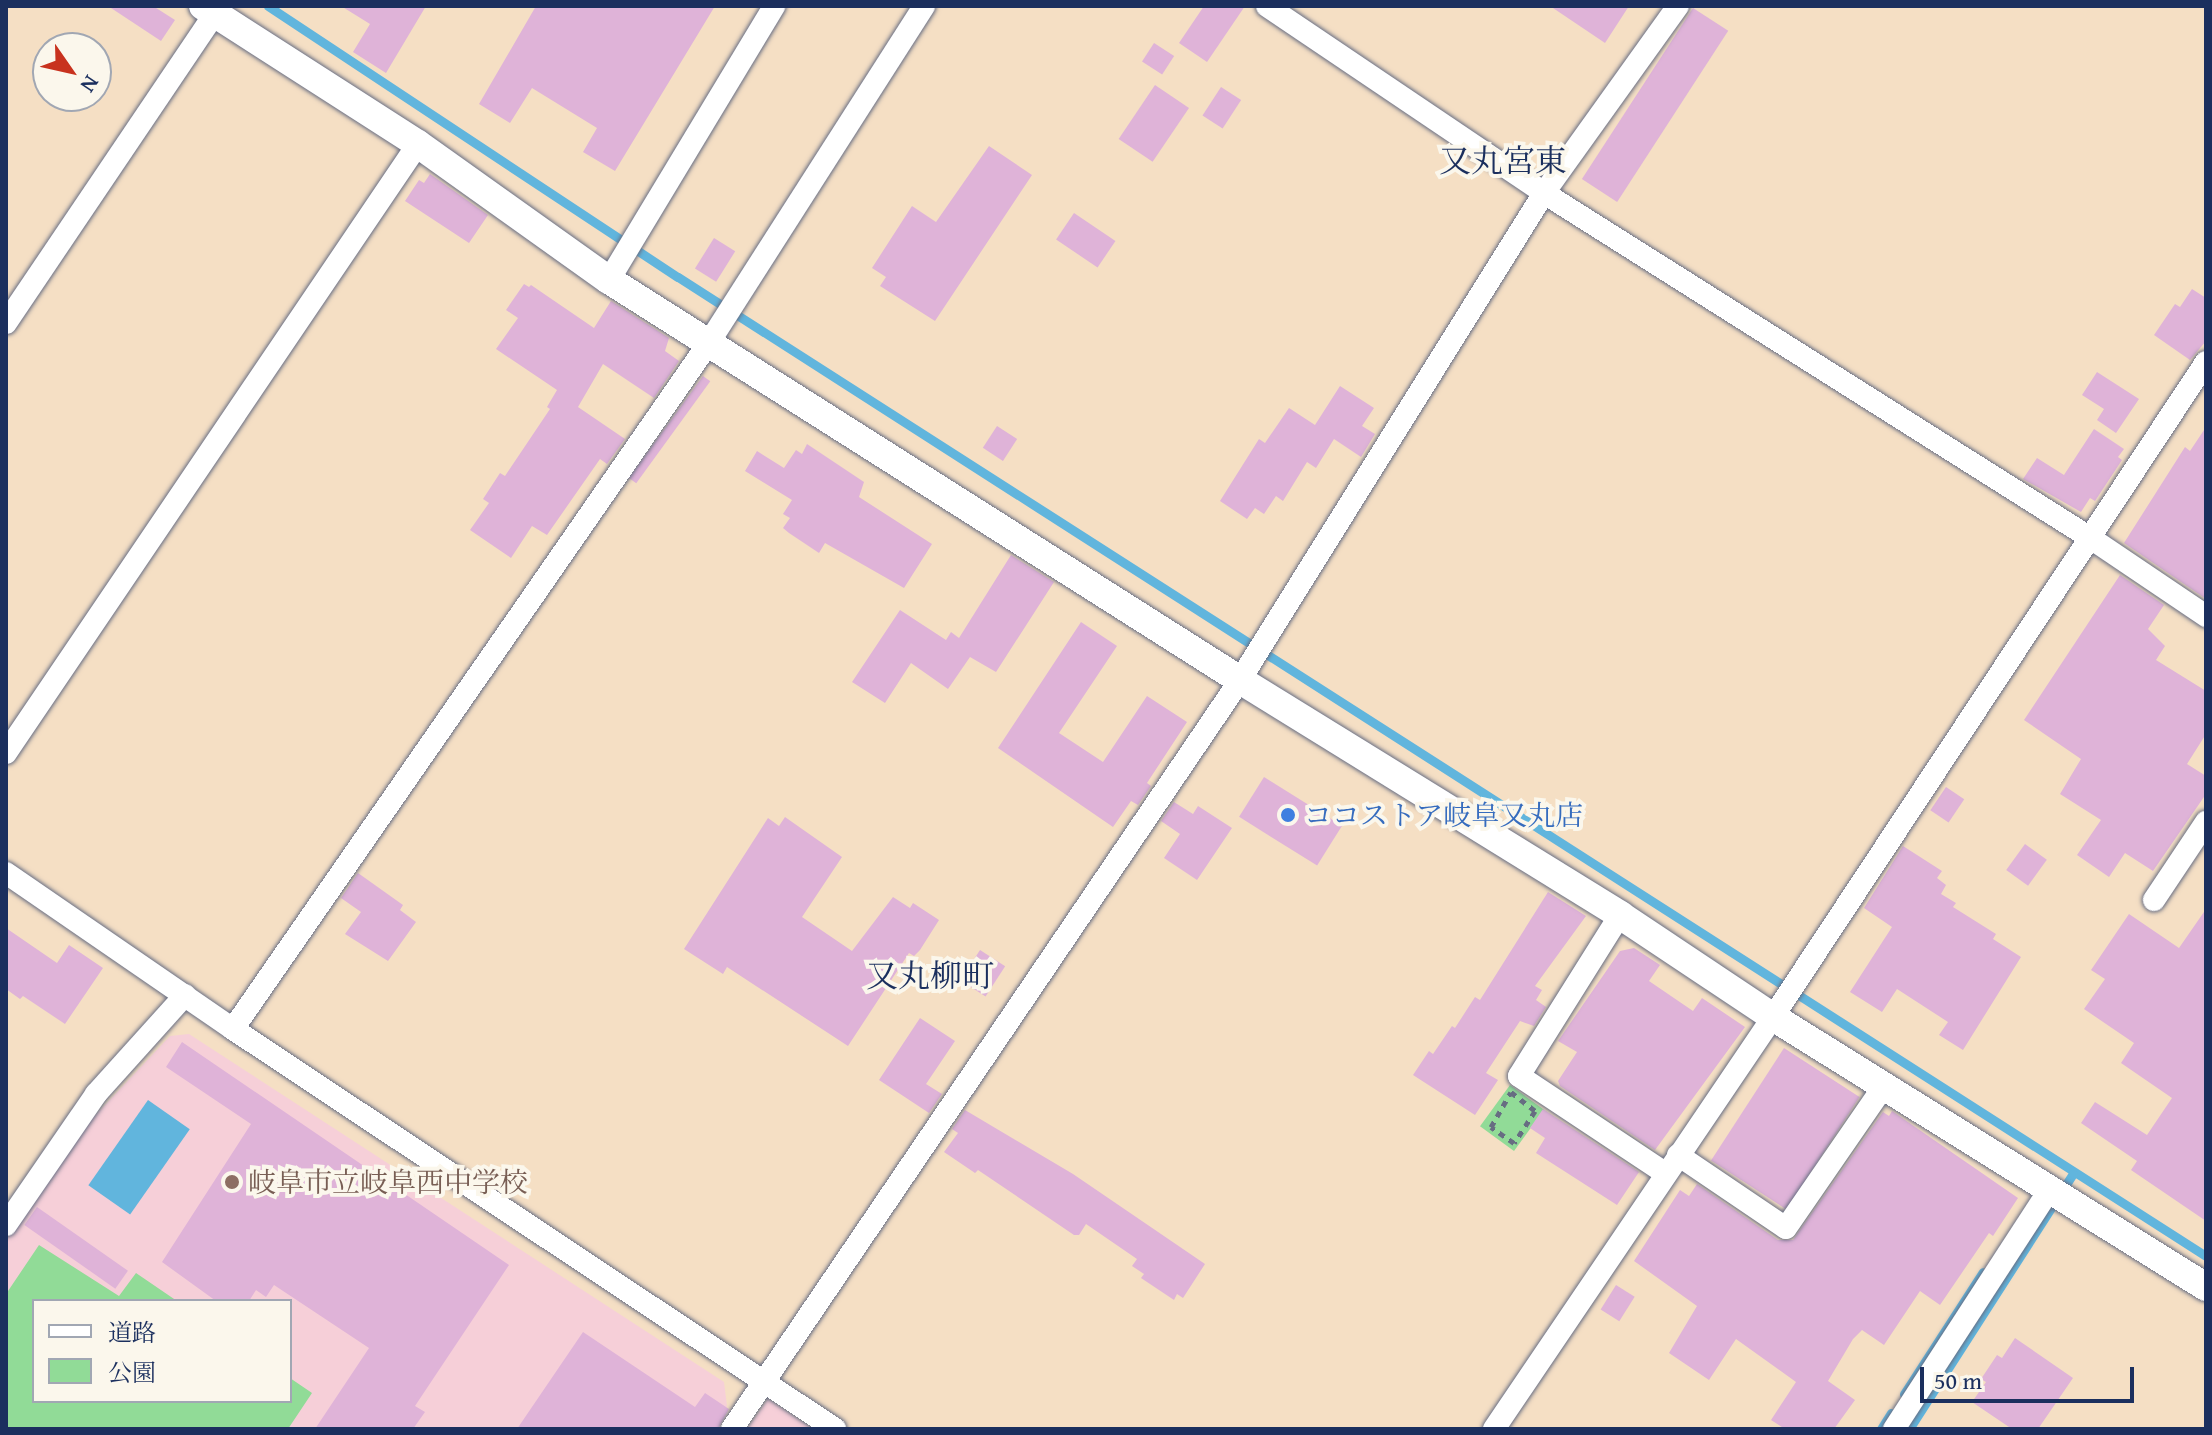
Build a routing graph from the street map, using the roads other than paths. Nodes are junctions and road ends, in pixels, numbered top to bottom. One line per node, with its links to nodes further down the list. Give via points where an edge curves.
1 (774, 6): 8 (street)
2 (924, 6): 10 (street)
3 (1267, 6): 7 (street)
4 (1678, 6): 7 (street)
5 (208, 11): 6 (street); 9 (street)
6 (418, 144): 8 (street); 15 (street)
7 (1544, 193): 12 (street); 14 (street)
8 (609, 280): 10 (street)
9 (6, 323)
10 (708, 344): 14 (street); 22 (street)
11 (2206, 362): 12 (street)
12 (2092, 539): 13 (street); 21 (street)
13 (2206, 616)
14 (1240, 680): 19 (street); 28 (street)
15 (6, 753)
16 (2206, 822): 18 (street)
17 (6, 873): 20 (street)
18 (2154, 900)
19 (1620, 915): 21 (street); 24 (street, via 1519,1076)
20 (185, 995): 22 (street); 26 (street, via 96,1094)
21 (1773, 1017): 23 (street); 24 (street)
22 (233, 1029): 28 (street)
23 (1884, 1086): 24 (street, via 1786,1228); 25 (street)
24 (1672, 1164): 31 (street)
25 (2050, 1189): 27 (street); 32 (street)
26 (6, 1225)
27 (2206, 1287)
28 (765, 1381): 29 (street); 30 (street)
29 (732, 1429)
30 (835, 1429)
31 (1494, 1429)
32 (1894, 1429)

